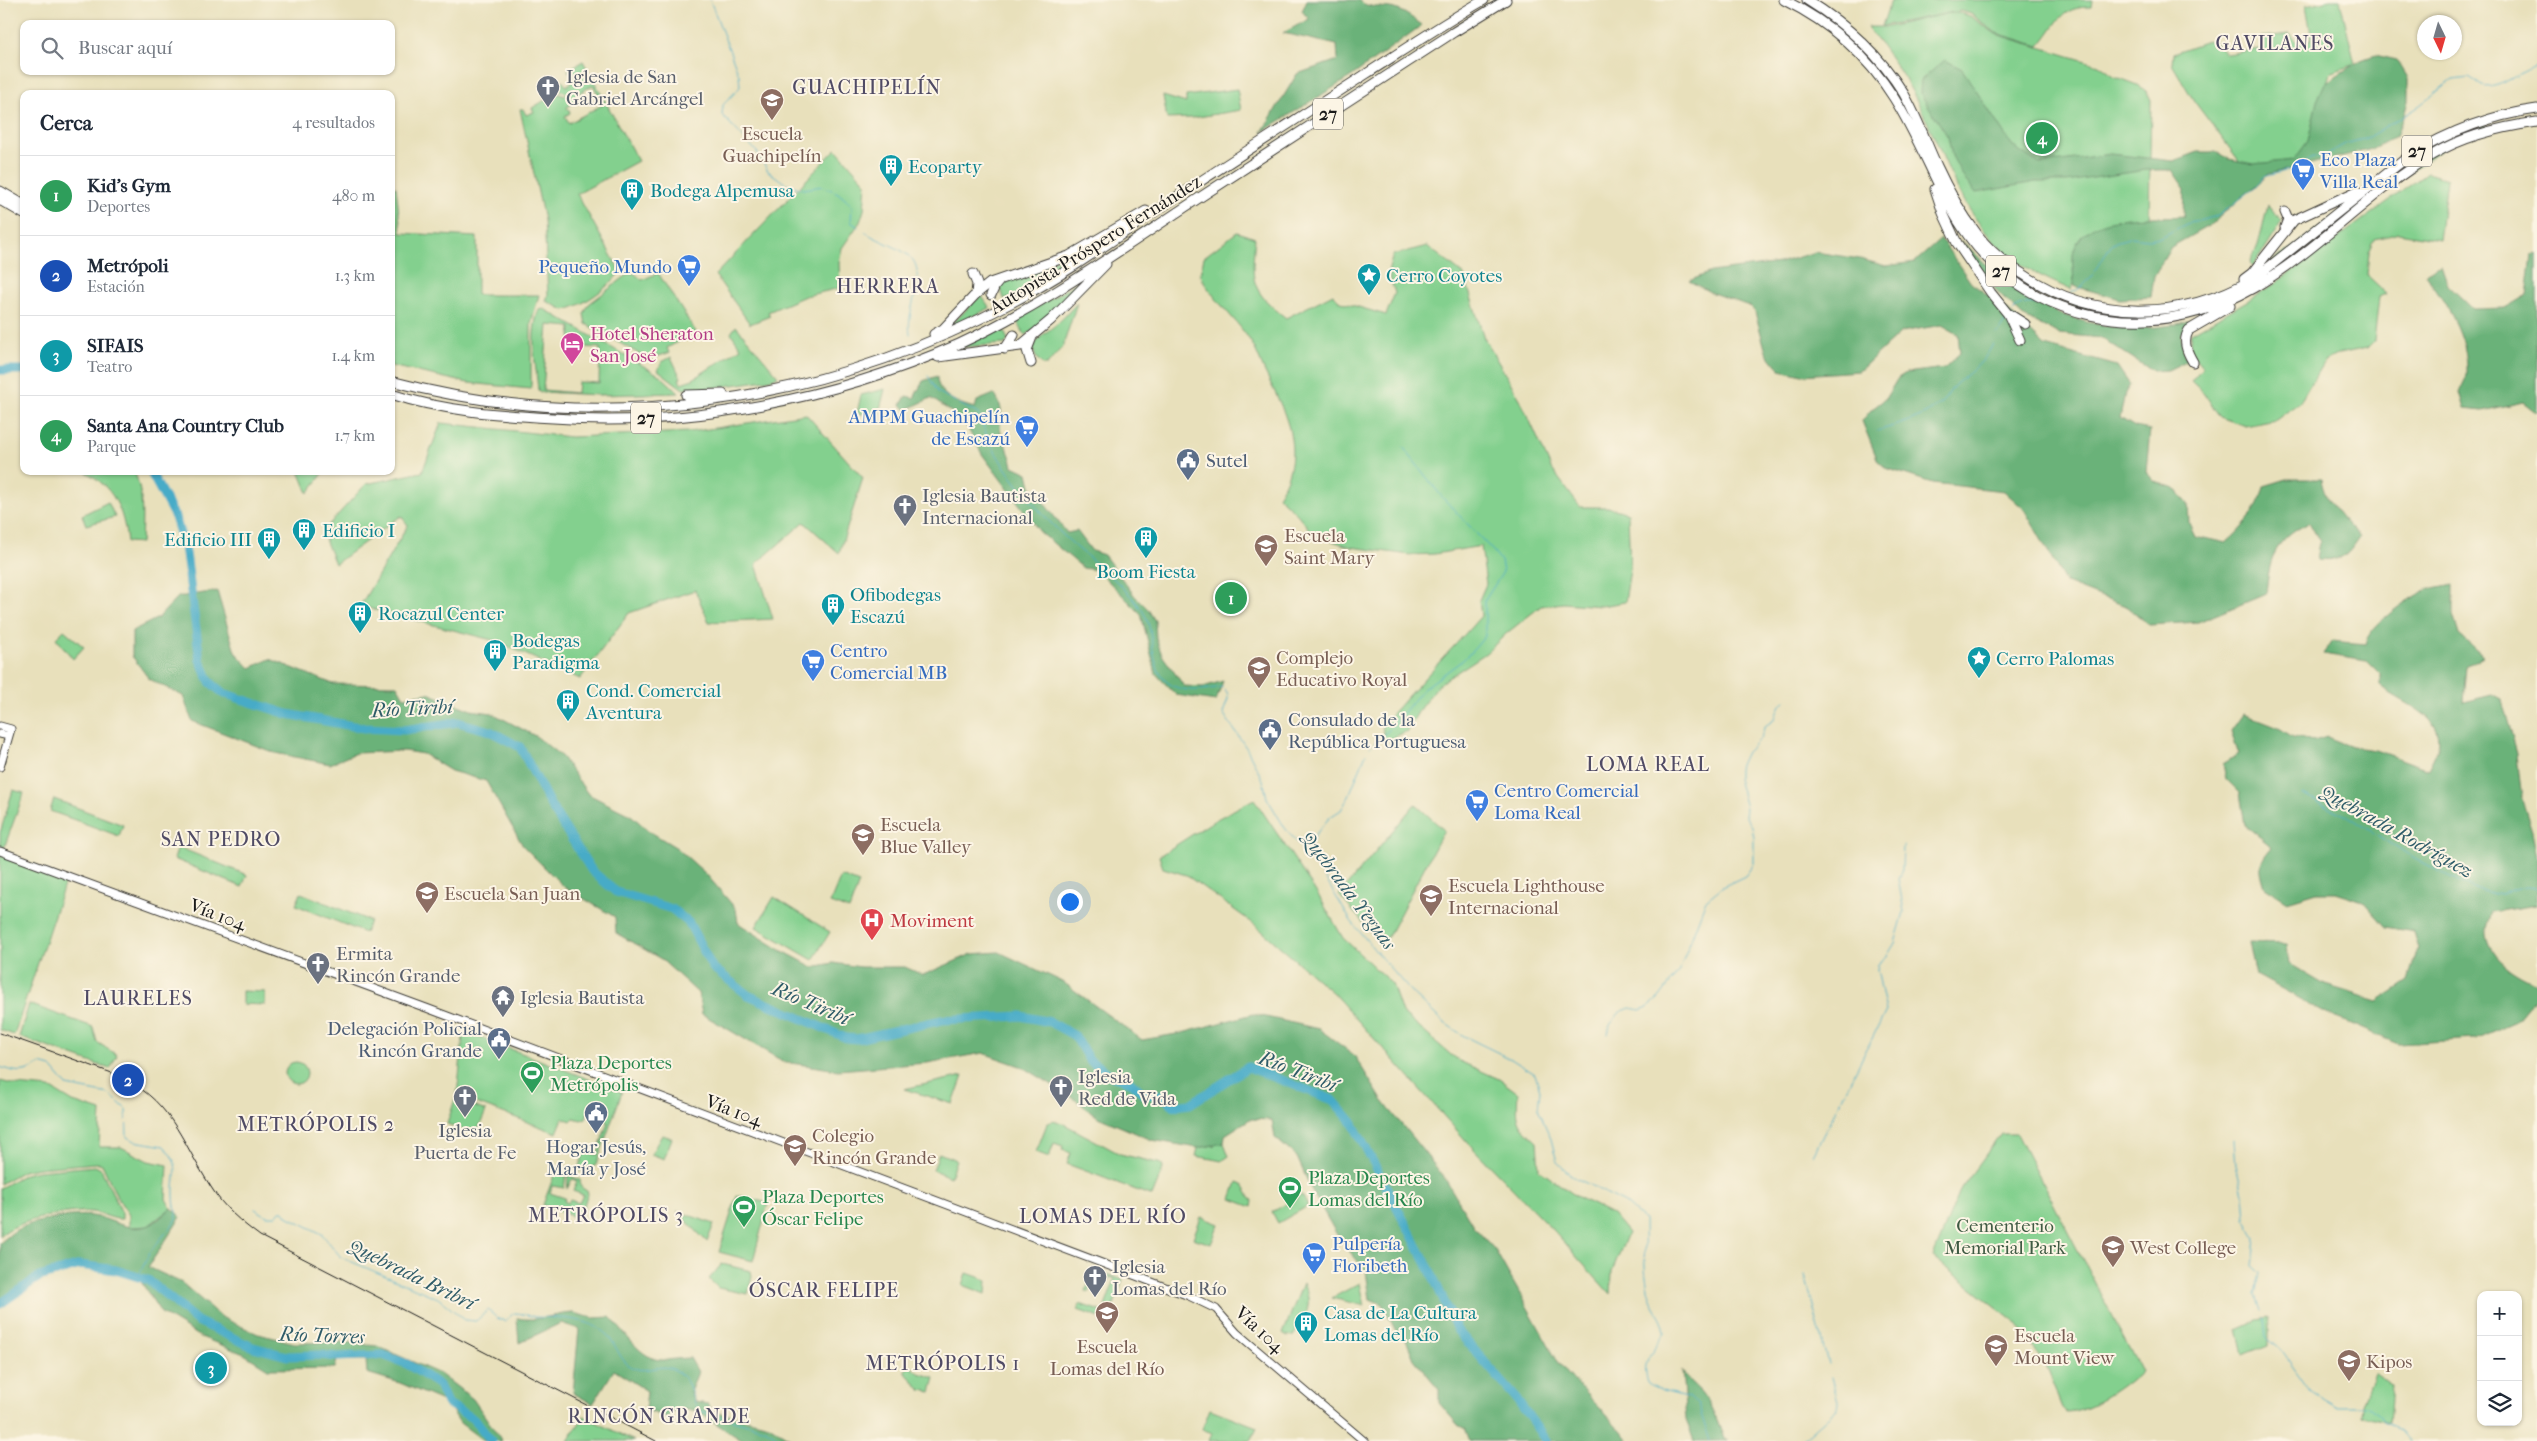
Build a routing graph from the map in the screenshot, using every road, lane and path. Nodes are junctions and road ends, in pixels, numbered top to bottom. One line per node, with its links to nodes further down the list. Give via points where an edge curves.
1 (1484, 0): 7 (highway, Autopista Próspero Fernández / 27)
2 (1506, 0): 14 (highway, Autopista Próspero Fernández / 27)
3 (1784, 0): 8 (highway, 27, via 1834,30 1878,74 1915,136)
4 (1807, 0): 20 (highway, 27, via 1844,25 1884,66 1904,95 1964,215 1979,237 2017,271 2067,297 2107,309 2163,310)
5 (2537, 110): 9 (highway, 27, via 2495,118 2455,131 2409,156)
6 (2537, 122): 17 (highway, 27, via 2482,134 2434,154 2394,180)
7 (1228, 163): 16 (highway, via 1069,256); 27 (highway, Autopista Próspero Fernández / 27, via 1046,284 983,318)
8 (1933, 176): 17 (highway, 27, via 1955,219 1983,255 2025,289 2062,306 2121,320 2164,320 2207,310); 21 (highway, via 1940,206 1957,243)
9 (2372, 184): 20 (highway, 27, via 2255,278); 20 (highway, via 2294,220 2252,273 2228,286)
10 (0, 191): 12 (highway)
11 (0, 200): 13 (highway)
12 (20, 203)
13 (20, 212)
14 (1151, 230): 24 (highway, via 1109,260); 30 (highway, Autopista Próspero Fernández / 27, via 1036,303 958,344)
15 (973, 274): 18 (highway)
16 (1002, 279): 18 (highway, via 990,283); 19 (highway)
17 (2266, 282): 28 (highway, via 2188,330 2185,343)
18 (976, 294): 27 (highway, via 943,329)
19 (991, 295)
20 (2220, 296)
21 (2010, 316): 22 (highway); 25 (highway)
22 (2025, 324)
23 (1014, 335): 26 (highway)
24 (1032, 337): 26 (highway, via 1020,346); 29 (highway, via 1028,350)
25 (2020, 340)
26 (1005, 349): 30 (highway, via 949,354)
27 (899, 354): 32 (highway, Autopista Próspero Fernández / 27, via 820,380)
28 (2193, 362)
29 (1031, 363)
30 (897, 368): 33 (highway, Autopista Próspero Fernández / 27, via 858,382 779,401 647,418 566,419 492,413)
31 (395, 382): 32 (highway, Autopista Próspero Fernández / 27, via 474,398 580,408 676,405)
32 (768, 392): 34 (highway)
33 (395, 395)
34 (686, 395)
35 (0, 726): 37 (main road, via 11,729)
36 (0, 734): 37 (main road)
37 (9, 736): 38 (main road)
38 (0, 767)
39 (0, 851): 40 (main road, Vía 104, via 1146,1279 1216,1309 1237,1332)
40 (1364, 1441)

